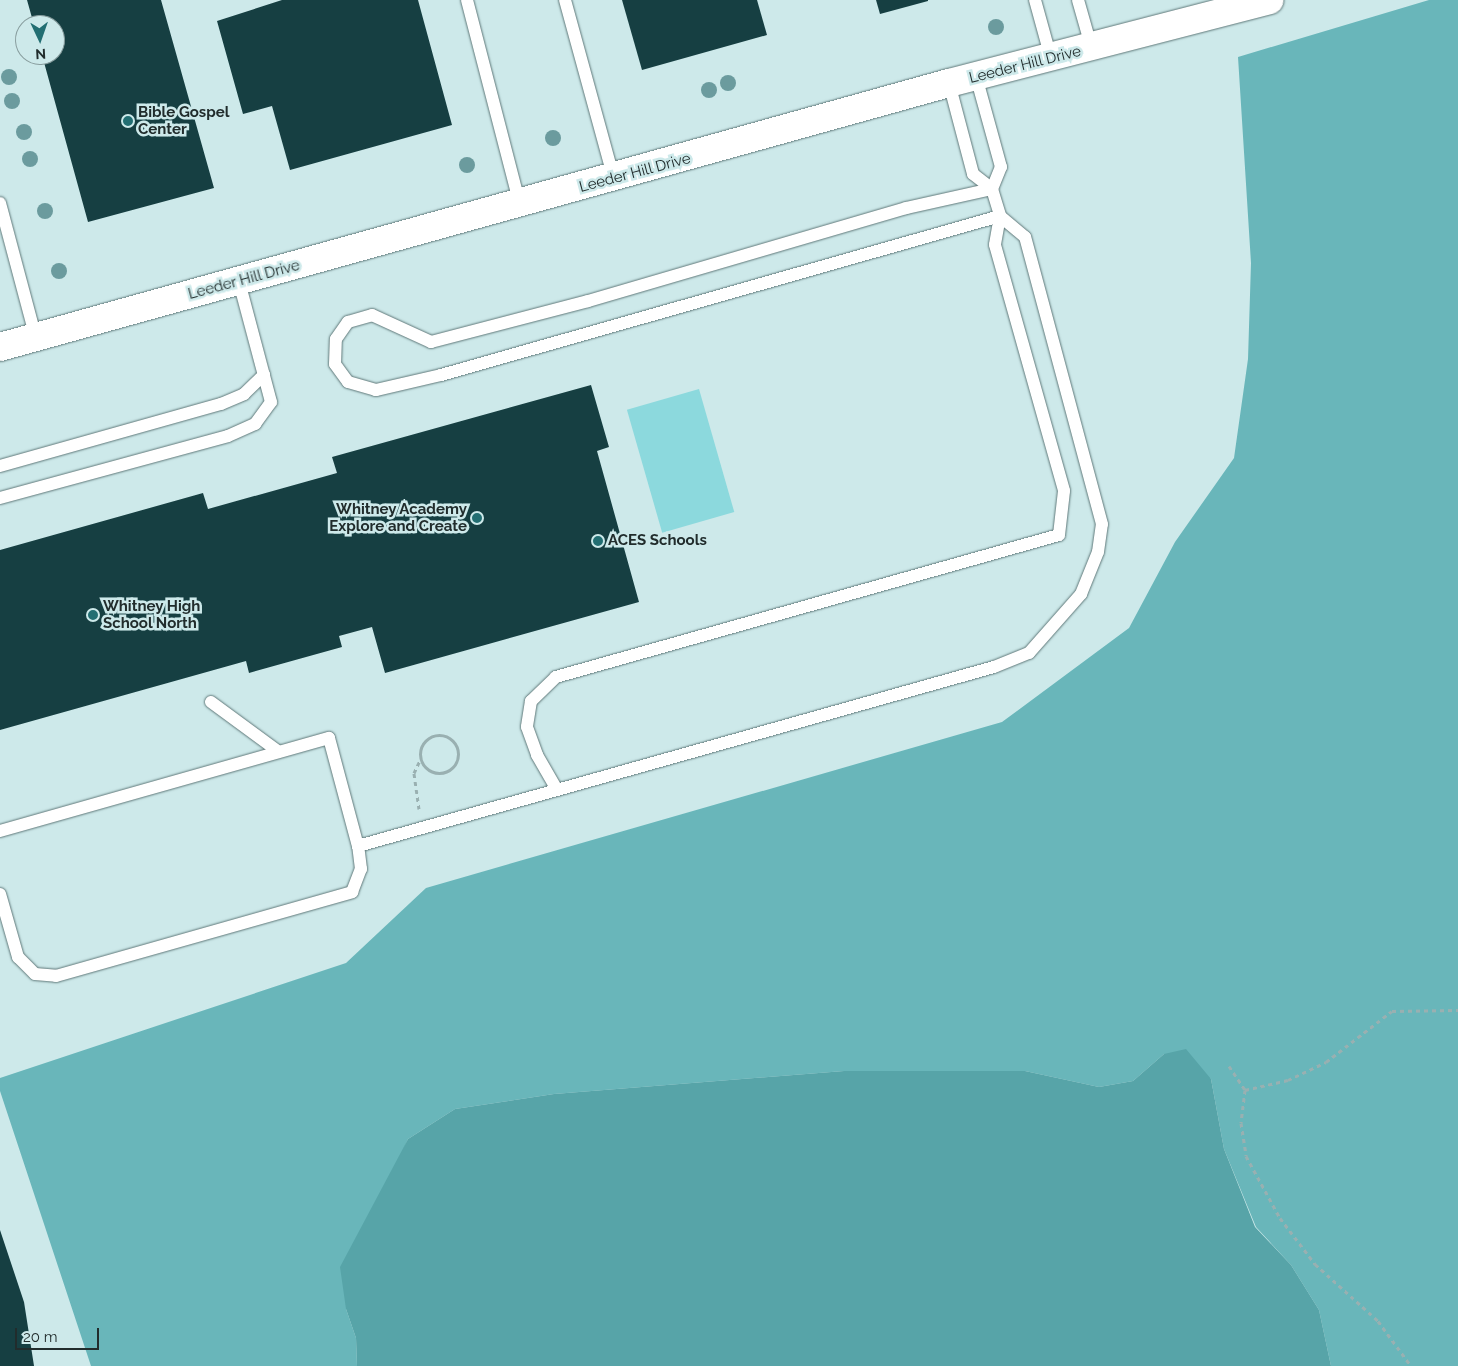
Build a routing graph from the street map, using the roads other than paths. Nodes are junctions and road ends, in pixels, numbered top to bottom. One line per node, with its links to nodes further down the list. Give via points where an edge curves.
1 (467, 0): 13 (lane)
2 (565, 0): 10 (lane)
3 (1036, 0): 7 (lane)
4 (1078, 0): 6 (lane)
5 (1269, 0): 6 (street, Leeder Hill Drive)
6 (1092, 49): 7 (street, Leeder Hill Drive)
7 (1051, 60): 8 (street, Leeder Hill Drive)
8 (976, 76): 9 (street, Leeder Hill Drive); 11 (lane, via 1002,167)
9 (949, 84): 10 (street, Leeder Hill Drive); 11 (lane, via 973,174)
10 (614, 179): 13 (street, Leeder Hill Drive)
11 (992, 189): 14 (lane); 14 (lane, via 906,208 588,301 431,342 372,315 348,322 336,339 335,364 348,382 376,390 450,373)
12 (0, 202): 16 (lane)
13 (520, 205): 15 (street, Leeder Hill Drive)
14 (1000, 216): 23 (lane, via 1025,236 1102,524 1098,552 1081,594 1058,625 1029,653 994,667); 23 (lane, via 995,245 1064,491 1059,535 556,678 531,701 527,727 537,755)
15 (239, 282): 16 (street, Leeder Hill Drive); 18 (lane)
16 (36, 338): 17 (street, Leeder Hill Drive)
17 (0, 347)
18 (264, 375): 19 (lane, via 244,394 221,404); 20 (lane, via 271,402 255,424 228,436)
19 (0, 466)
20 (0, 498)
21 (211, 702): 22 (lane)
22 (279, 752): 24 (lane); 25 (lane, via 329,738)
23 (556, 788): 25 (lane)
24 (0, 831)
25 (358, 846): 26 (lane, via 361,869 352,892 56,976 35,974 18,958)
26 (0, 894)

